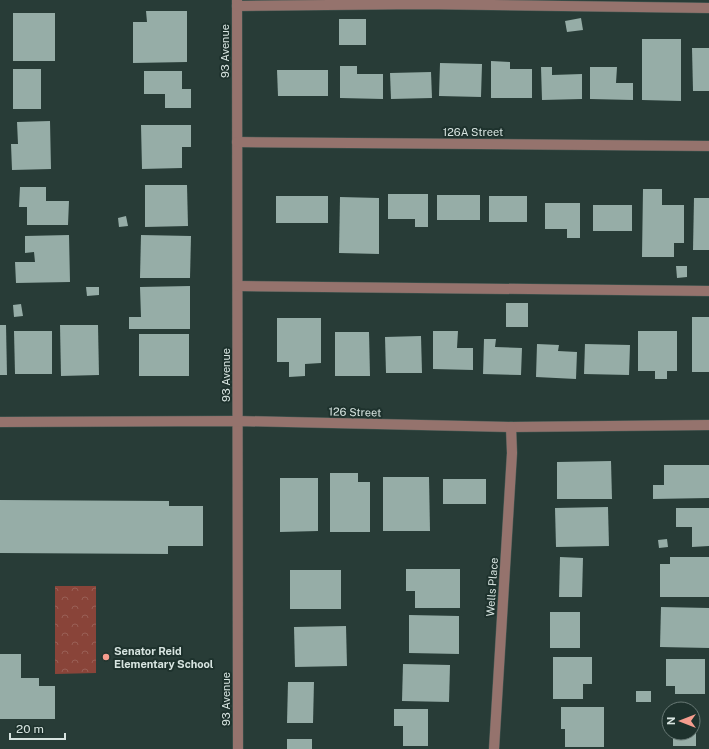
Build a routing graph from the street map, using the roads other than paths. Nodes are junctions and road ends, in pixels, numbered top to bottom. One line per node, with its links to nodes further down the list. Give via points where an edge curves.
1 (237, 3): 2 (street); 3 (street, 93 Avenue)
2 (709, 8)
3 (237, 142): 4 (street, 126A Street); 5 (street, 93 Avenue)
4 (709, 146)
5 (238, 286): 6 (street); 7 (street, 93 Avenue)
6 (709, 290)
7 (238, 421): 8 (street, 126 Street); 10 (street, 126 Street); 11 (street, 93 Avenue)
8 (0, 422)
9 (709, 425): 10 (street, 126 Street)
10 (511, 427): 12 (street, Wells Place, via 512,453)
11 (238, 749)
12 (494, 749)

